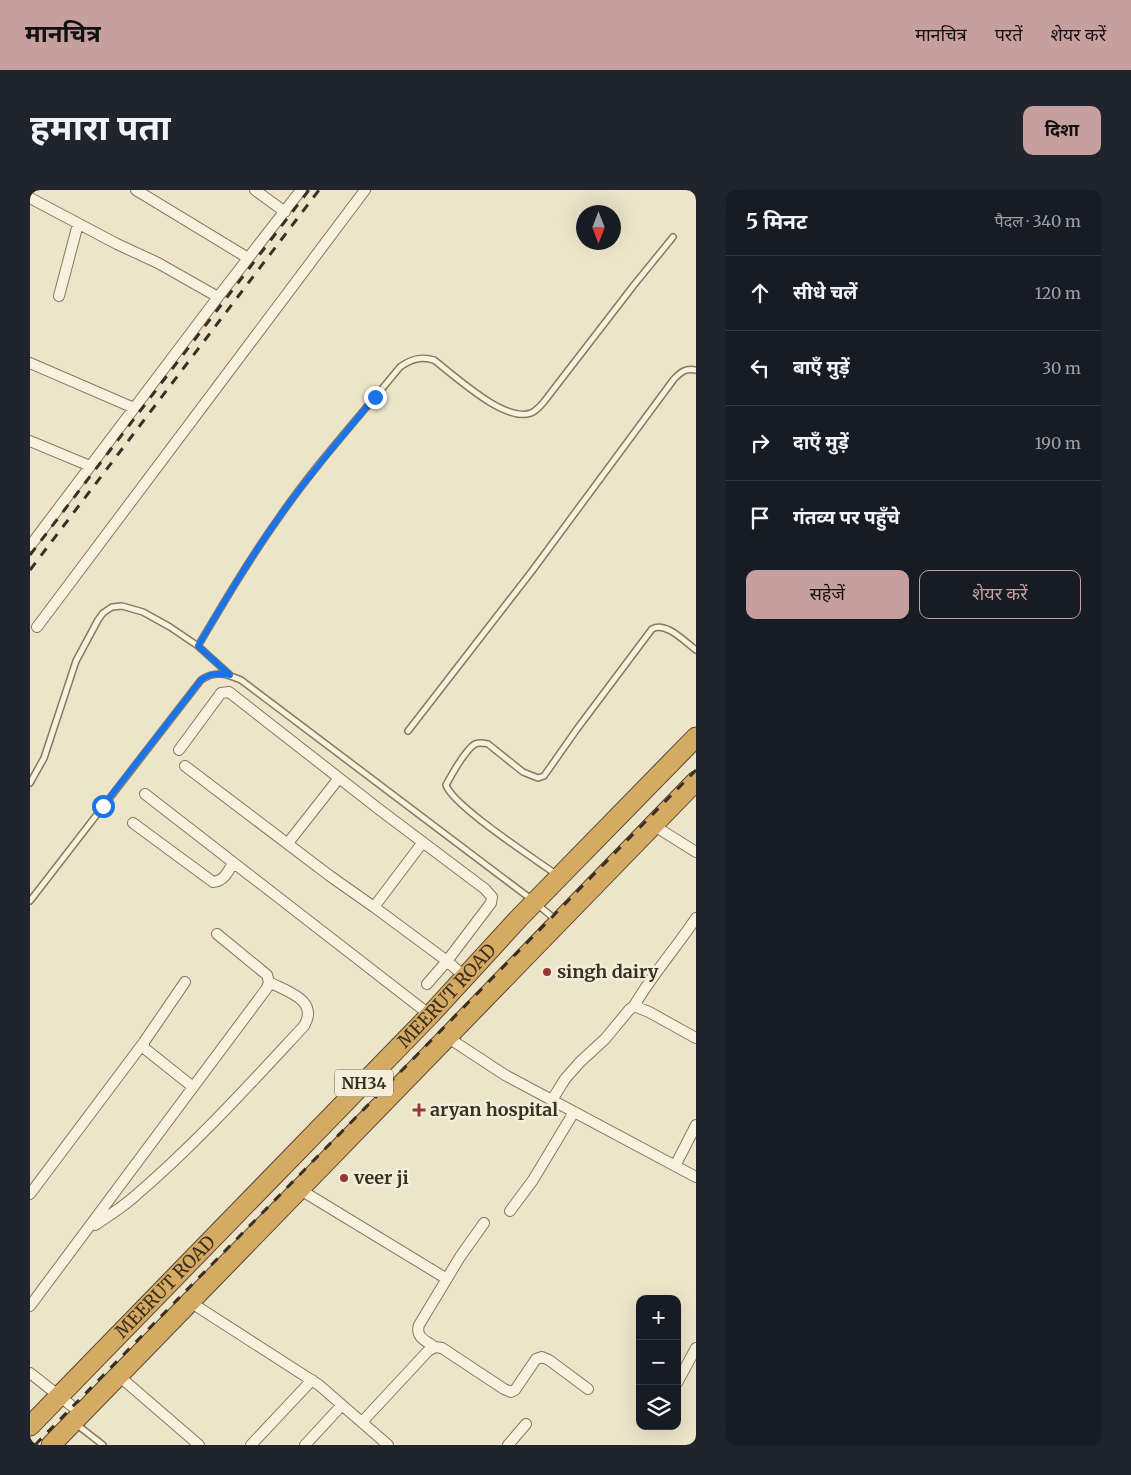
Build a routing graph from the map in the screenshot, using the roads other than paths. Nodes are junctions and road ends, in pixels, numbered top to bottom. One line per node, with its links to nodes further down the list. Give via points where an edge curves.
1 (136, 190): 9 (street)
2 (255, 190): 6 (street)
3 (301, 190): 6 (street)
4 (365, 190): 18 (street)
5 (30, 198): 7 (street)
6 (285, 212): 9 (street)
7 (78, 224): 10 (street); 11 (street)
8 (673, 238): 19 (lane, via 543,403 530,414 510,413 495,407 434,360 417,358 400,367 317,466 280,516)
9 (248, 258): 11 (street)
10 (59, 296)
11 (218, 297): 14 (street)
12 (30, 363): 14 (street)
13 (696, 370): 22 (lane, via 682,371 674,380)
14 (134, 408): 16 (street)
15 (30, 441): 16 (street)
16 (90, 466): 17 (street)
17 (30, 546)
18 (37, 627)
19 (198, 646): 21 (lane); 28 (lane, via 143,612 122,606 112,607 103,613 76,661 44,758)
20 (696, 650): 36 (lane, via 663,627 652,629 544,776 538,778 523,772 488,744 480,742 468,752 449,779 447,790 454,797)
21 (230, 675): 37 (lane, via 216,673 201,680); 38 (lane, via 241,680)
22 (408, 731)
23 (696, 737): 36 (highway, MEERUT ROAD / NH34)
24 (179, 750): 26 (street, via 221,693 225,692 234,695)
25 (185, 766): 33 (street)
26 (339, 778): 32 (street); 33 (street)
27 (696, 781): 31 (highway, MEERUT ROAD / NH34)
28 (30, 783)
29 (145, 794): 35 (street)
30 (133, 823): 35 (street, via 213,882 224,878)
31 (653, 825): 34 (street); 41 (highway, MEERUT ROAD / NH34)
32 (423, 842): 39 (street); 43 (street, via 492,897 486,910)
33 (288, 843): 39 (street)
34 (696, 852)
35 (233, 863): 49 (street)
36 (559, 877): 38 (highway, MEERUT ROAD / NH34)
37 (30, 901)
38 (535, 902): 41 (lane); 44 (highway, MEERUT ROAD / NH34)
39 (374, 907): 43 (street)
40 (696, 918): 48 (street)
41 (558, 922): 50 (highway, MEERUT ROAD / NH34)
42 (217, 934): 46 (street, via 267,975)
43 (447, 961): 44 (street); 47 (street)
44 (465, 977): 49 (highway, MEERUT ROAD / NH34)
45 (185, 982): 52 (street)
46 (269, 982): 53 (street); 63 (street, via 305,1003 309,1018 304,1026 166,1168 134,1198)
47 (427, 984)
48 (634, 1006): 51 (street); 54 (street, via 580,1062)
49 (430, 1015): 74 (highway, MEERUT ROAD / NH34)
50 (446, 1037): 54 (street); 59 (highway, MEERUT ROAD / NH34)
51 (696, 1038)
52 (144, 1042): 53 (street, via 148,1052); 60 (street)
53 (193, 1087): 63 (street)
54 (552, 1100): 55 (street)
55 (574, 1112): 57 (street); 61 (street)
56 (696, 1125): 57 (street)
57 (675, 1166): 58 (street)
58 (696, 1177)
59 (299, 1189): 64 (street); 65 (highway, MEERUT ROAD / NH34)
60 (30, 1194)
61 (510, 1211)
62 (484, 1223): 64 (street)
63 (86, 1232): 66 (street)
64 (446, 1279): 67 (street, via 417,1331)
65 (190, 1302): 70 (highway, MEERUT ROAD / NH34); 72 (street)
66 (30, 1306)
67 (435, 1347): 73 (street, via 442,1348 511,1392 536,1359 542,1357); 77 (street)
68 (696, 1348): 71 (street)
69 (30, 1373): 74 (street)
70 (119, 1376): 76 (highway, MEERUT ROAD / NH34); 82 (street)
71 (681, 1376)
72 (312, 1380): 75 (street); 83 (street)
73 (588, 1389)
74 (59, 1396): 76 (street); 79 (highway, MEERUT ROAD / NH34)
75 (342, 1405): 77 (street); 84 (street)
76 (78, 1418): 80 (highway, MEERUT ROAD / NH34); 81 (lane)
77 (362, 1422): 85 (street)
78 (526, 1424): 86 (street)
79 (30, 1426)
80 (51, 1445)
81 (102, 1445)
82 (199, 1445)
83 (251, 1445)
84 (305, 1445)
85 (388, 1445)
86 (508, 1445)

